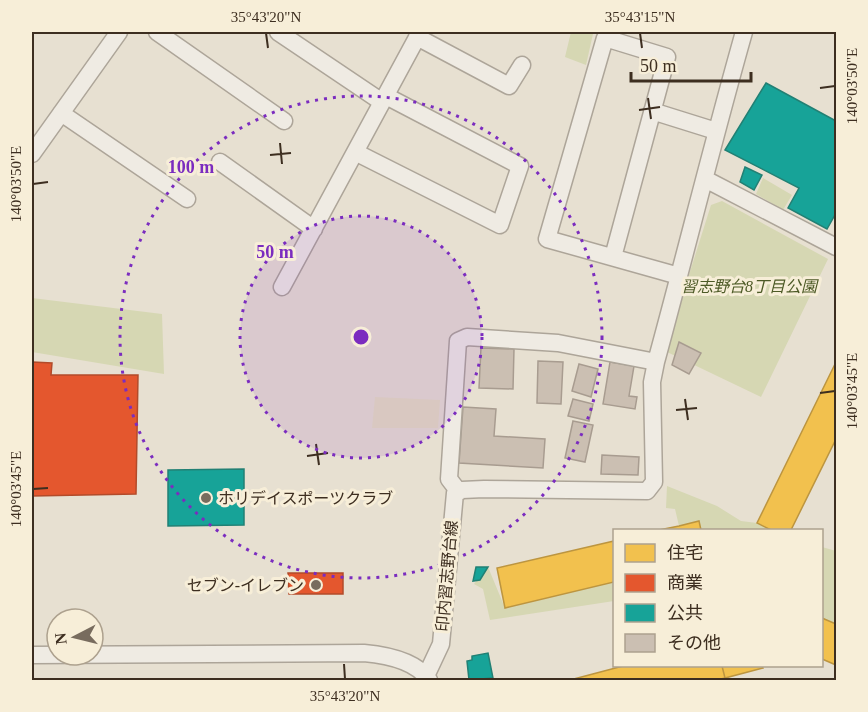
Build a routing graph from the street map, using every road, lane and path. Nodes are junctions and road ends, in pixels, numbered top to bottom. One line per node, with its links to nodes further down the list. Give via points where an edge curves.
1 (119, 32): 9 (street)
2 (157, 32): 10 (street)
3 (278, 32): 7 (street)
4 (744, 32): 11 (street)
5 (419, 34): 6 (street, via 509,86); 7 (street)
6 (522, 65)
7 (384, 99): 12 (street); 12 (street, via 520,166 500,225)
8 (652, 111): 11 (street); 19 (street); 19 (street, via 667,57 605,38 547,239)
9 (61, 113): 13 (street); 16 (street)
10 (284, 122)
11 (716, 131): 15 (street)
12 (355, 152): 17 (street)
13 (32, 154)
14 (220, 162): 17 (street)
15 (705, 178): 18 (street); 20 (street)
16 (187, 199)
17 (314, 229): 21 (street)
18 (837, 247)
19 (613, 257): 20 (street)
20 (679, 276): 22 (street)
21 (282, 287)
22 (656, 362): 23 (street, via 652,382 654,482 646,491 484,489); 23 (street, via 558,343 467,337 458,341 449,478)
23 (456, 497): 25 (street, 印内習志野台線, via 441,644)
24 (32, 655): 25 (street, via 364,653 396,659)
25 (427, 678)

